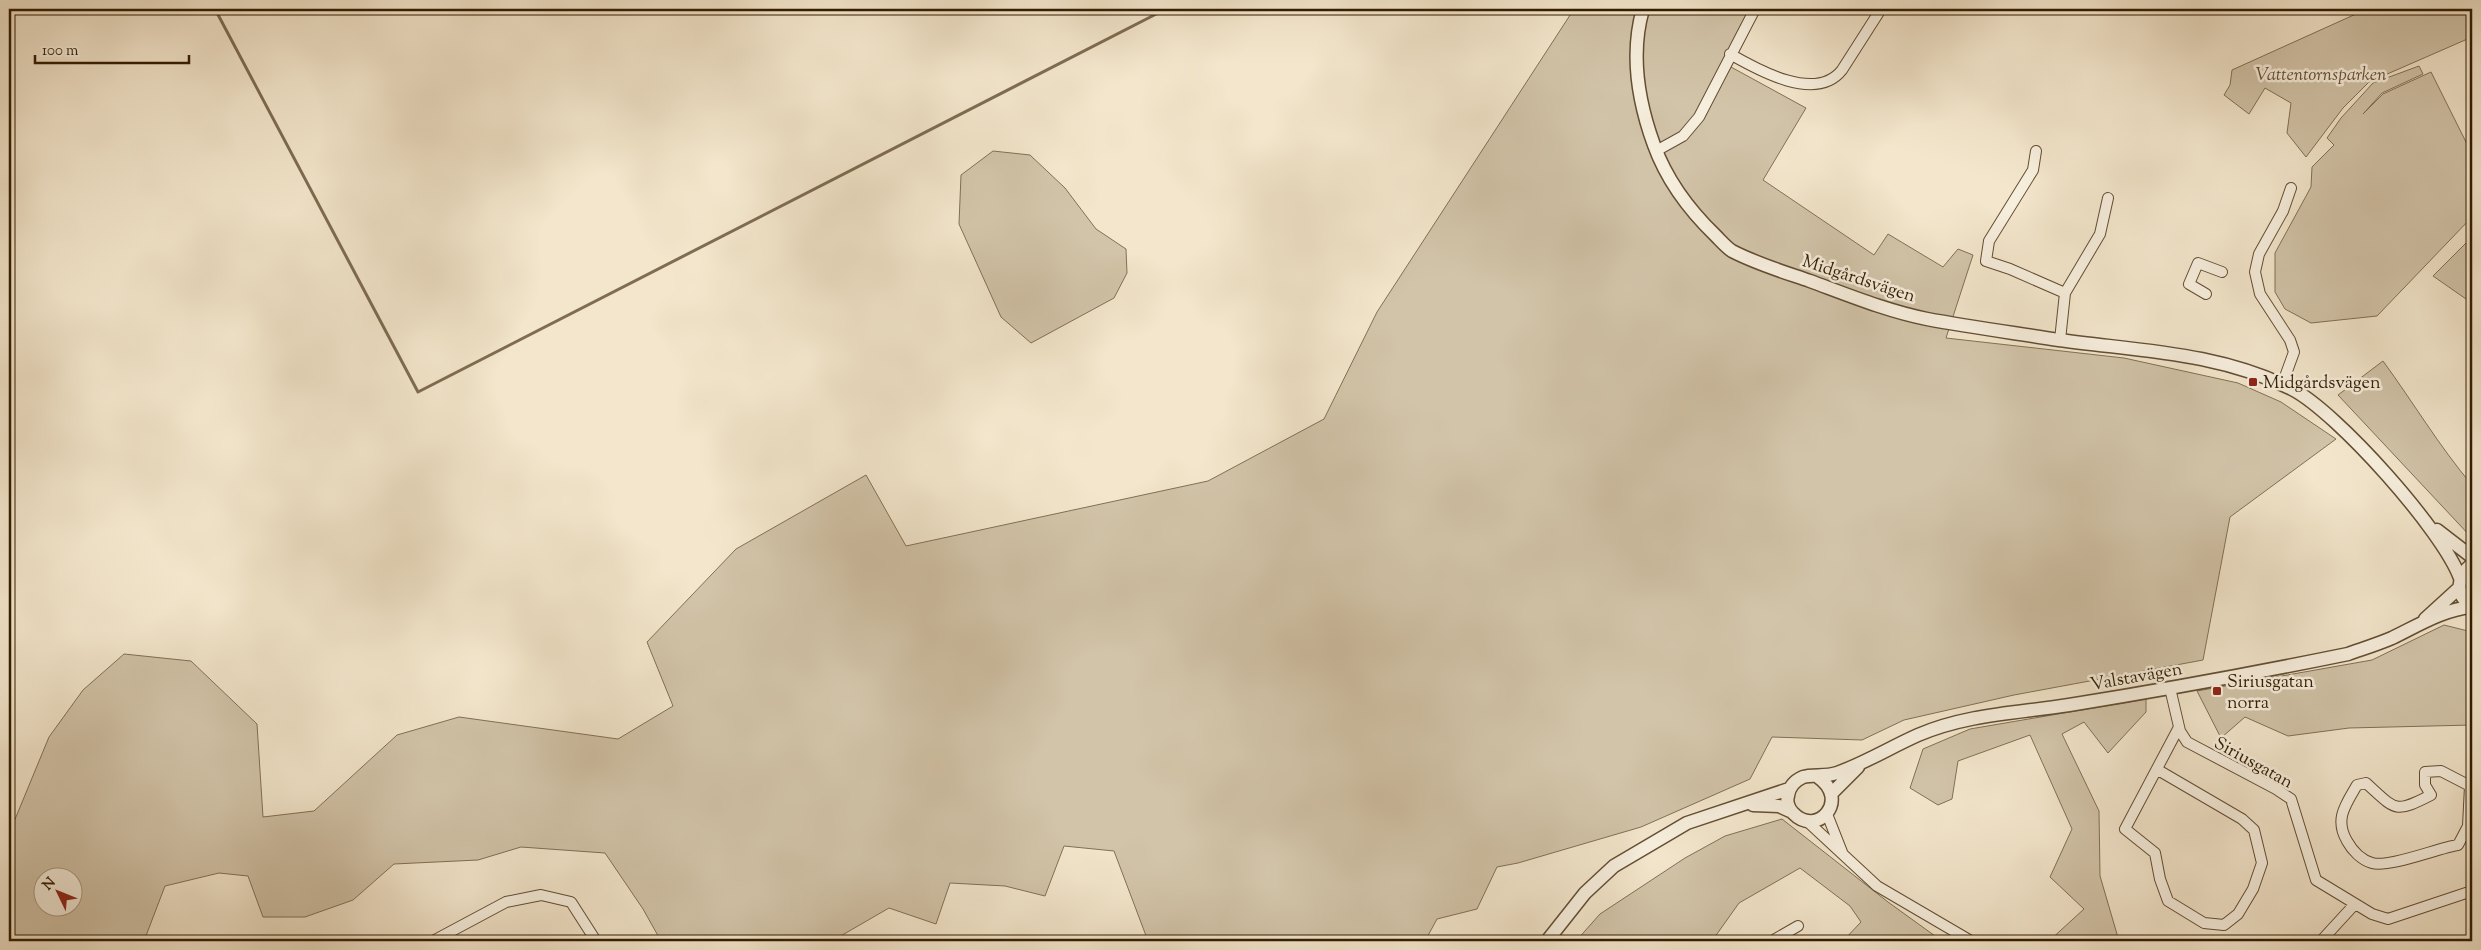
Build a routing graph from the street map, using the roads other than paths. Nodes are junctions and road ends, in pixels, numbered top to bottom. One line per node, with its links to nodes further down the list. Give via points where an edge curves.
1 (1643, 9): 6 (street, Midgårdsvägen, via 1636,51 1639,92 1644,120)
2 (1755, 9): 4 (street)
3 (1881, 9): 4 (street, via 1842,70 1835,79 1824,83 1808,84 1762,72)
4 (1730, 54): 6 (street, via 1699,117 1683,136)
5 (2036, 150): 10 (street, via 2033,170 1989,241 1986,261)
6 (1656, 151): 12 (street, Midgårdsvägen, via 1678,194 1730,250 1852,297 1925,318)
7 (2290, 188): 13 (street, via 2283,212 2259,254 2255,272 2260,294 2290,340 2294,352)
8 (2108, 198): 10 (street, via 2100,234)
9 (2222, 272): 11 (street, via 2198,264 2189,284)
10 (2065, 293): 12 (street)
11 (2206, 294)
12 (2060, 340): 13 (street, Midgårdsvägen, via 2192,356 2242,369)
13 (2282, 385): 14 (street, Midgårdsvägen, via 2324,412 2355,441)
14 (2427, 522): 15 (street, Midgårdsvägen); 17 (street, Midgårdsvägen, via 2453,562)
15 (2472, 557)
16 (2472, 564): 17 (street, Valstavägen, via 2465,570)
17 (2460, 583): 18 (street, Valstavägen, via 2462,598); 19 (street, Valstavägen)
18 (2472, 607): 19 (street, Valstavägen)
19 (2419, 624): 20 (street, Valstavägen, via 2348,654)
20 (2170, 688): 21 (street, Siriusgatan); 22 (street, Valstavägen, via 1970,718 1897,744)
21 (2179, 727): 23 (street); 34 (street, Siriusgatan, via 2187,742 2198,750 2291,799 2316,880)
22 (1860, 765): 24 (street, Valstavägen); 27 (street, Valstavägen)
23 (2158, 770): 23 (street, via 2125,829 2156,853 2160,880 2168,901 2204,923 2224,925 2238,914 2262,863 2254,830 2242,819)
24 (1818, 777): 26 (street, Valstavägen, via 1796,780); 27 (street)
25 (2471, 786): 25 (street, via 2442,771 2425,772 2425,785 2431,795 2406,808 2391,806 2366,783 2357,785 2341,812 2343,834 2353,851 2372,864 2388,864 2458,845 2468,826)
26 (1789, 789): 28 (street, Valstavägen); 29 (street)
27 (1832, 793): 30 (street)
28 (1743, 804): 29 (street, via 1779,806); 38 (street, Valstavägen, via 1687,823 1614,866 1585,893)
29 (1790, 811): 31 (street)
30 (1828, 814): 31 (street); 32 (street)
31 (1808, 822): 32 (street)
32 (1843, 855): 40 (street, via 1877,886)
33 (2472, 891): 34 (street, Siriusgatan, via 2388,919)
34 (2354, 904): 41 (street)
35 (1798, 926): 39 (street)
36 (433, 941): 37 (street, via 506,902 541,895 571,902)
37 (596, 941)
38 (1547, 941)
39 (1772, 941)
40 (1972, 941)
41 (2321, 941)

